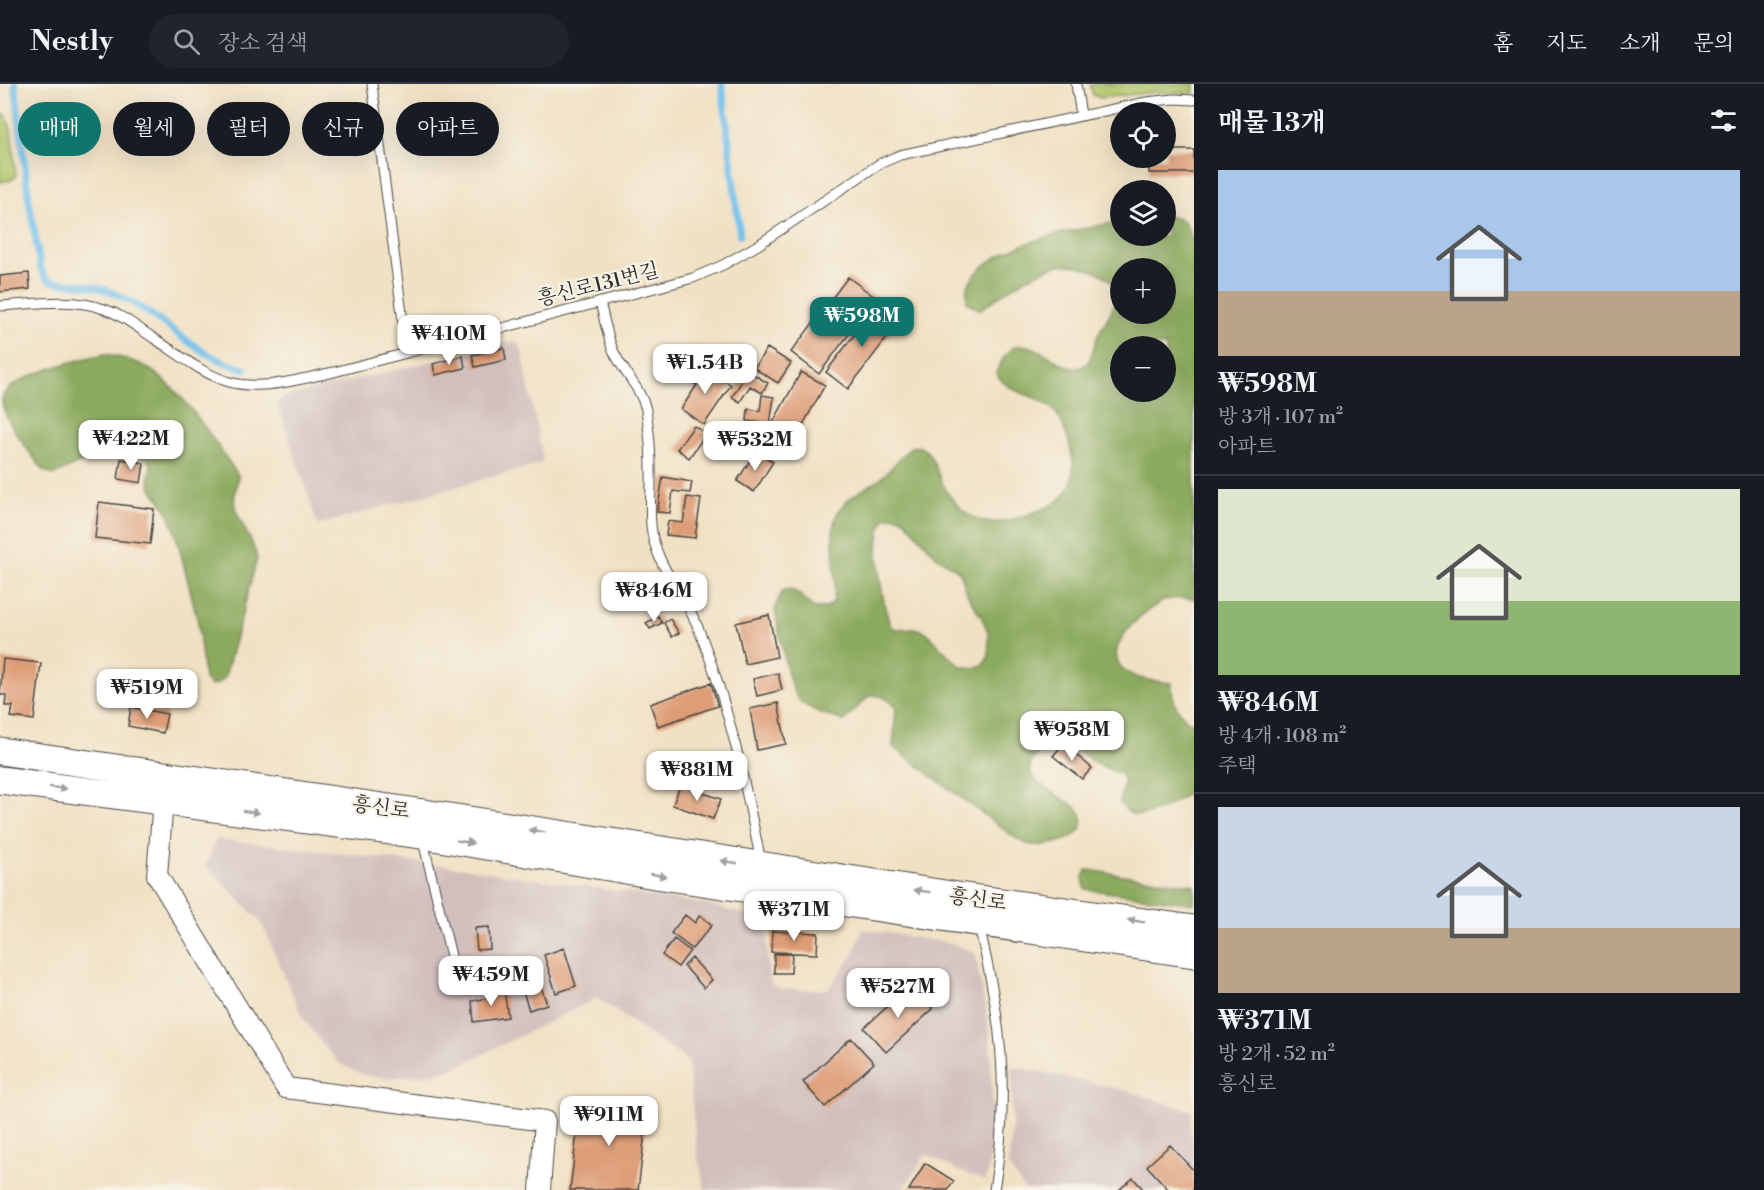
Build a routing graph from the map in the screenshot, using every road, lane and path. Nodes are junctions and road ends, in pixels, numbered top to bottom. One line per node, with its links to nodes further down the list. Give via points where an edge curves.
1 (372, 84): 7 (lane)
2 (1076, 84): 4 (lane)
3 (1194, 100): 4 (lane, 흥신로131번길, via 1146,102)
4 (1082, 116): 5 (lane, 흥신로131번길, via 900,155 879,164 723,265 693,278)
5 (600, 302): 7 (lane, 흥신로131번길); 12 (lane, via 613,350 645,407 655,545 698,627 720,685)
6 (0, 306): 7 (lane, 흥신로131번길, via 69,303 104,308 206,373 253,385 285,382)
7 (407, 352)
8 (0, 751): 12 (main road, 흥신로, one-way to 8, via 412,812)
9 (0, 780): 10 (main road, 흥신로, one-way to 10)
10 (163, 801): 11 (main road, 흥신로, one-way to 11); 17 (street, via 156,875 286,1088 545,1121)
11 (422, 835): 12 (main road, 흥신로, one-way to 12, via 655,875); 16 (lane, 흥신로)
12 (764, 879): 13 (main road, 흥신로); 14 (main road, 흥신로, one-way to 12)
13 (979, 922): 15 (main road, 흥신로); 18 (lane, 흥신로, via 996,1012 1000,1058 1000,1155)
14 (1194, 929)
15 (1194, 954)
16 (452, 960)
17 (540, 1190)
18 (994, 1190)

